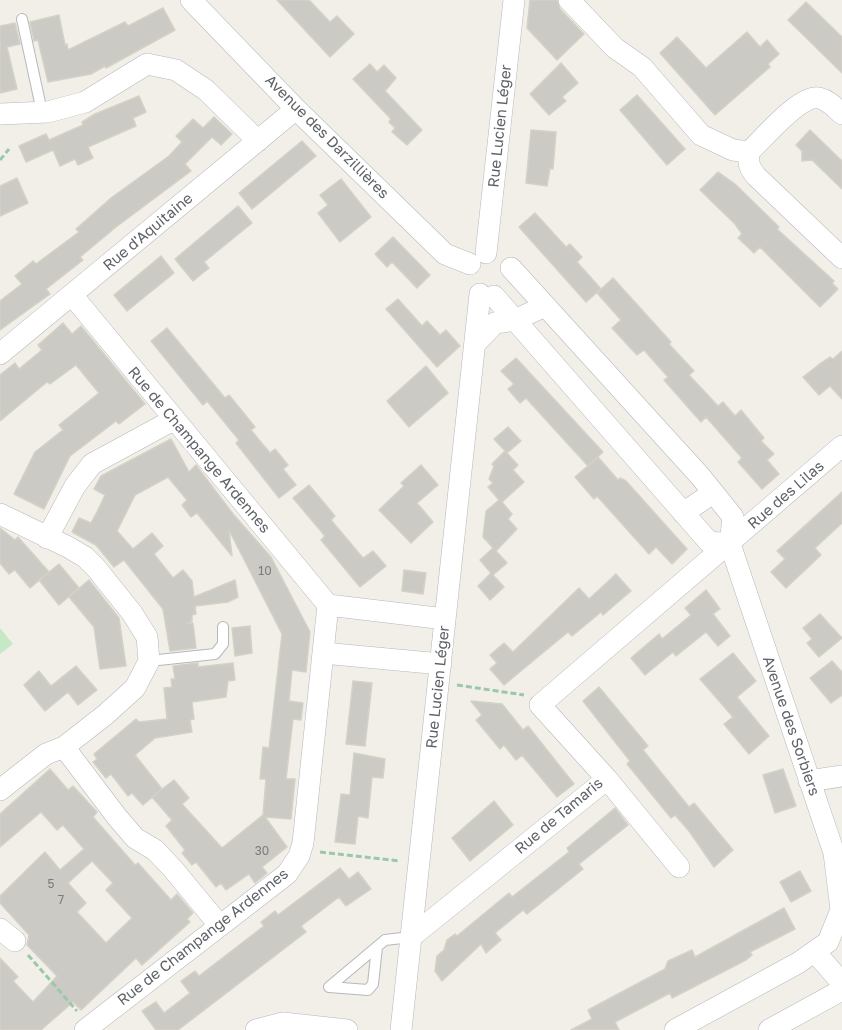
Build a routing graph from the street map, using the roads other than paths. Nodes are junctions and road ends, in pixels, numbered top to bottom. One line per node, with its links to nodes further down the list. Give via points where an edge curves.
1 (191, 0): 5 (street, Avenue des Darzillières)
2 (514, 0): 11 (street, Rue Lucien Léger)
3 (569, 0): 10 (street, via 615,48 642,67 701,135)
4 (22, 19): 6 (lane)
5 (296, 109): 9 (street, Rue d'Aquitaine); 11 (street, Avenue des Darzillières, via 445,254)
6 (42, 112): 7 (street); 9 (street, via 86,102 147,64 186,76 206,90)
7 (0, 114)
8 (842, 114): 10 (street, via 820,98 803,100)
9 (258, 141): 14 (street, Rue d'Aquitaine)
10 (749, 153): 12 (street, via 750,169)
11 (478, 258): 13 (street, via 502,256); 15 (street, Rue Lucien Léger, via 468,278 470,285)
12 (842, 258)
13 (511, 268): 15 (street, via 510,282 501,293); 16 (street, Avenue des Sorbiers)
14 (72, 295): 19 (street, Rue d'Aquitaine); 20 (street, Rue de Champange Ardennes)
15 (487, 295): 17 (street); 18 (street, Rue Lucien Léger)
16 (546, 306): 17 (street); 22 (street, Avenue des Sorbiers)
17 (515, 320): 18 (street, via 495,323); 23 (street)
18 (475, 344): 28 (street, Rue Lucien Léger)
19 (0, 354)
20 (173, 420): 25 (street, via 92,464); 27 (street, Rue de Champange Ardennes)
21 (842, 446): 26 (street, Rue des Lilas)
22 (713, 493): 23 (street); 26 (street, Avenue des Sorbiers, via 733,518)
23 (683, 513): 26 (street, via 709,542)
24 (0, 514): 25 (street)
25 (47, 537): 31 (street, via 85,557 96,568 147,637)
26 (730, 544): 35 (street, Rue de Tamaris, via 540,705); 36 (street, Avenue des Sorbiers)
27 (328, 605): 28 (street); 30 (street, Rue de Champange Ardennes)
28 (445, 619): 32 (street, Rue Lucien Léger)
29 (223, 627): 31 (lane, via 224,644 215,654)
30 (323, 653): 32 (street); 40 (street, Rue de Champange Ardennes, via 300,851 287,874)
31 (149, 661): 33 (street, via 135,688)
32 (441, 663): 41 (street, Rue Lucien Léger)
33 (64, 747): 37 (street, via 46,754); 40 (street, via 135,838 155,850)
34 (842, 776): 36 (street)
35 (607, 779): 38 (street); 41 (street, Rue de Tamaris)
36 (809, 781): 39 (street, Avenue des Sorbiers, via 834,853)
37 (0, 790)
38 (679, 867)
39 (841, 910): 43 (street, via 828,942)
40 (220, 926): 46 (street, Rue de Champange Ardennes)
41 (411, 938): 42 (lane, via 385,940); 49 (street, Rue Lucien Léger)
42 (377, 947): 42 (lane, via 373,984 368,990 329,987)
43 (815, 952): 44 (street); 50 (street)
44 (842, 983)
45 (842, 990): 51 (street)
46 (87, 1028)
47 (256, 1030): 48 (street, via 283,1023)
48 (347, 1030)
49 (401, 1030)
50 (675, 1030)
51 (769, 1030)

